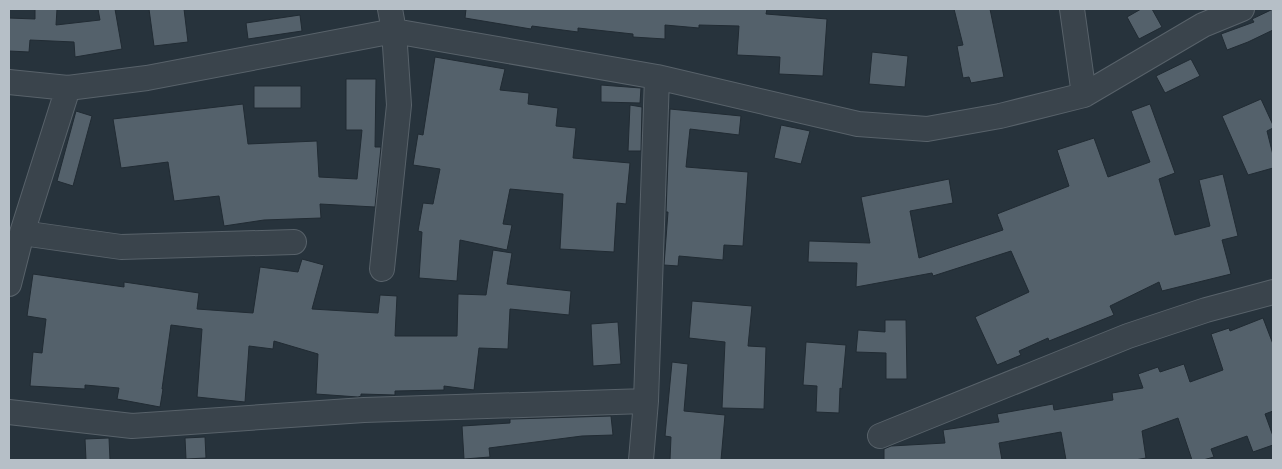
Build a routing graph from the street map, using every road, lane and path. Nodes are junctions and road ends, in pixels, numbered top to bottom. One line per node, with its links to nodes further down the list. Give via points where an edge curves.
1 (1072, 9): 7 (street)
2 (1242, 9): 7 (street, via 1203,25)
3 (392, 20): 4 (street); 6 (street, via 147,78); 10 (street, via 399,104)
4 (657, 78): 7 (street, via 858,124 927,129 1000,116); 13 (street)
5 (9, 82): 6 (street)
6 (68, 88): 8 (street)
7 (1084, 95)
8 (22, 233): 9 (street, via 121,247); 11 (street)
9 (294, 242)
10 (382, 269)
11 (9, 284)
12 (1273, 292): 15 (street, via 1128,336)
13 (646, 401): 14 (street, via 364,410 132,426); 16 (street)
14 (9, 412)
15 (880, 436)
16 (642, 460)

